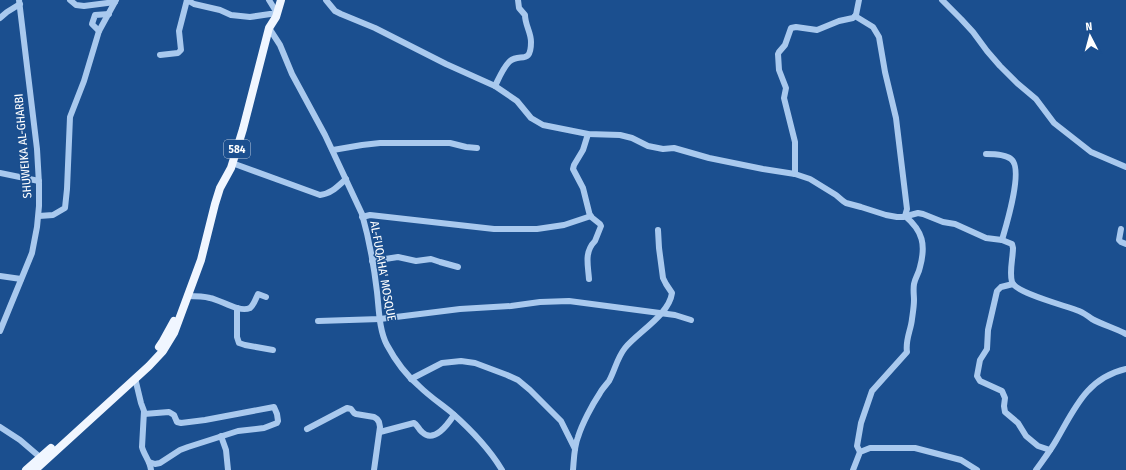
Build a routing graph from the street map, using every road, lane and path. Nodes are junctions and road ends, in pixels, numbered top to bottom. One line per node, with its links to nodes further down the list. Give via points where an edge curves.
1 (70, 0): 11 (street, via 76,5)
2 (187, 0): 12 (street, via 231,15 250,17); 19 (street, via 179,31 181,50 178,53)
3 (269, 0): 12 (street)
4 (281, 0): 12 (main road, 584)
5 (326, 0): 20 (street, via 341,14)
6 (518, 0): 20 (street, via 530,36 530,53 526,57 509,62)
7 (859, 0): 15 (street)
8 (942, 0): 26 (street, via 973,32 1000,66 1036,99 1054,123 1091,152)
9 (115, 1): 11 (street); 13 (street)
10 (19, 2): 16 (street); 30 (street, SHUWEIKA AL-GHARBI)
11 (88, 5): 14 (street)
12 (277, 13): 17 (main road, 584)
13 (109, 14): 14 (street); 18 (street)
14 (96, 15): 18 (street, via 92,24)
15 (855, 16): 28 (street, via 817,30 791,28 785,45 778,54 779,70 786,88 784,98 795,142); 33 (street, via 873,27 879,37 896,118 907,209)
16 (0, 18)
17 (270, 28): 23 (street, AL-FUQAHA' MOSQUE); 25 (main road, 584)
18 (99, 31): 31 (street, via 70,117 65,208 53,215)
19 (160, 55)
20 (495, 86): 21 (street, via 517,101 531,118 543,125)
21 (588, 134): 28 (street, via 620,135 648,146 674,148 708,158); 32 (street, via 573,169 583,188)
22 (476, 148): 23 (street, via 450,143 384,143)
23 (333, 150): 29 (street, AL-FUQAHA' MOSQUE)
24 (986, 154): 37 (street, via 1011,159 1015,168 1013,199)
25 (232, 164): 29 (street, via 320,195 326,194); 45 (main road, 584, via 220,188 209,234)
26 (1126, 167)
27 (0, 173): 30 (street)
28 (795, 174): 33 (street, via 810,179 846,203 886,215)
29 (346, 179): 34 (street, AL-FUQAHA' MOSQUE)
30 (39, 181): 31 (street, SHUWEIKA AL-GHARBI)
31 (39, 216): 42 (street, SHUWEIKA AL-GHARBI, via 32,253)
32 (591, 216): 34 (street, via 564,225 537,229 494,229); 43 (street, via 601,227 587,254)
33 (905, 216): 37 (street, via 923,214 955,224 986,238); 66 (street, via 915,226 923,244 914,287 907,352 872,391 861,422 857,446)
34 (362, 217): 39 (street, AL-FUQAHA' MOSQUE)
35 (1122, 229): 38 (street, via 1119,240)
36 (658, 230): 48 (street, via 663,278 672,293)
37 (1002, 240): 44 (street, via 1012,244 1013,248)
38 (1126, 244)
39 (372, 262): 40 (street, via 398,257 416,261 431,259); 49 (street, AL-FUQAHA' MOSQUE)
40 (458, 267)
41 (0, 276): 42 (street)
42 (22, 279): 52 (street, SHUWEIKA AL-GHARBI)
43 (589, 279)
44 (1013, 284): 53 (street, via 1035,296 1081,311); 65 (street, via 1001,287 997,291 988,330 987,349 980,360 977,376 980,381 1002,391 1006,412 1018,423 1026,436 1038,446)
45 (187, 296): 47 (street, via 209,298); 56 (main road, via 167,345); 67 (main road, via 163,341 153,354)
46 (266, 297): 47 (street, via 258,294 250,308)
47 (236, 308): 54 (street, via 239,343)
48 (661, 313): 49 (street, via 569,301 460,309); 50 (street); 64 (street, via 624,348 609,381 599,393 584,423)
49 (380, 319): 51 (street); 57 (street, AL-FUQAHA' MOSQUE, via 386,344)
50 (691, 320)
51 (318, 321)
52 (0, 331)
53 (1126, 334)
54 (273, 350)
55 (1126, 369): 65 (street, via 1104,378 1087,392 1072,410)
56 (135, 378): 58 (street); 70 (main road)
57 (411, 379): 59 (street, AL-FUQAHA' MOSQUE); 64 (street, via 442,363 461,361 475,362 507,375 530,390 561,421)
58 (144, 414): 63 (street, via 169,412 181,423 274,407 278,418 276,424); 68 (street, via 142,447)
59 (454, 415): 62 (street, via 435,435 424,434 414,423); 74 (street, AL-FUQAHA' MOSQUE, via 480,441)
60 (0, 426): 67 (street)
61 (308, 429): 62 (street, via 347,408 354,413 374,417)
62 (380, 432): 73 (street)
63 (221, 436): 68 (street, via 184,448 160,463); 72 (street, via 226,450)
64 (575, 449): 75 (street)
65 (1050, 450): 78 (street)
66 (860, 452): 76 (street); 77 (street, via 870,448 915,448 960,460)
67 (41, 458): 69 (main road)
68 (150, 462): 71 (street)
69 (26, 470)
70 (35, 470)
71 (151, 470)
72 (228, 470)
73 (374, 470)
74 (502, 470)
75 (573, 470)
76 (853, 470)
77 (977, 470)
78 (1036, 470)

